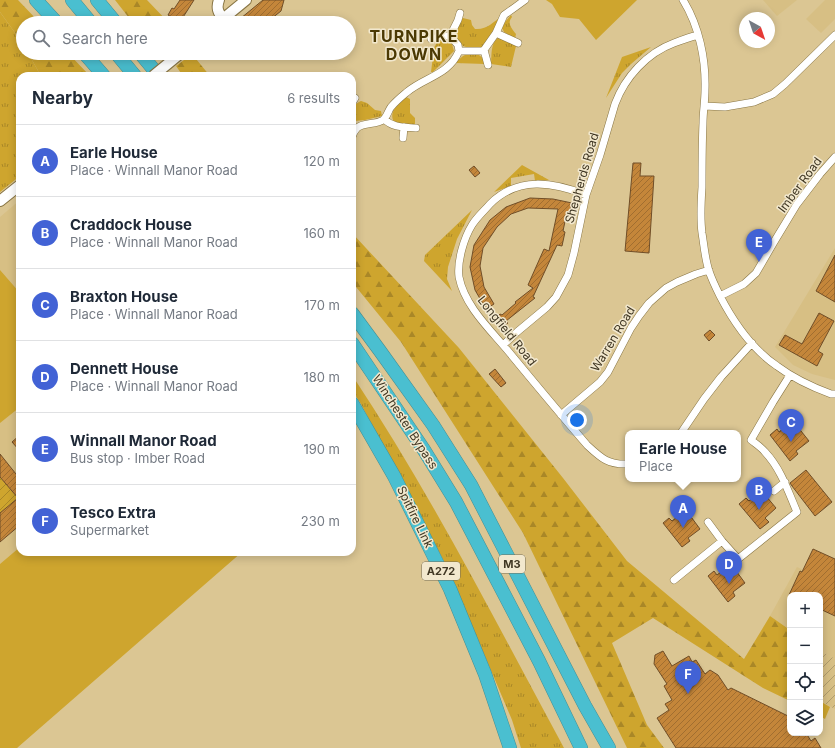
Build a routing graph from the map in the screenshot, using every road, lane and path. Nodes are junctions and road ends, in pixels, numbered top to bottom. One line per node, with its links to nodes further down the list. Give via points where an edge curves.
1 (36, 0): 9 (highway)
2 (72, 0): 10 (highway)
3 (97, 0): 11 (highway)
4 (219, 0): 12 (main road)
5 (246, 0): 13 (main road)
6 (525, 0): 14 (street, via 504,15)
7 (683, 0): 15 (street)
8 (460, 13): 17 (street)
9 (51, 16)
10 (86, 16)
11 (110, 16)
12 (218, 16)
13 (226, 16)
14 (496, 32): 19 (street); 20 (street)
15 (698, 35): 31 (street, via 705,74); 39 (street, Shepherds Road, via 673,43 650,56 626,81 615,104)
16 (835, 35): 31 (street, via 773,94 754,102 725,107)
17 (450, 36): 18 (street); 21 (street, via 458,45)
18 (431, 39)
19 (518, 43)
20 (484, 50): 21 (street); 26 (street)
21 (459, 51): 32 (street, via 439,74 418,84 392,105)
22 (90, 60): 27 (highway)
23 (122, 60): 28 (highway)
24 (146, 60): 29 (highway)
25 (172, 60): 30 (main road, bridge)
26 (488, 65)
27 (101, 72)
28 (132, 72)
29 (156, 72)
30 (158, 72)
31 (704, 106): 41 (street, via 701,197 705,252)
32 (384, 119): 33 (street); 34 (street, via 388,124)
33 (356, 126)
34 (404, 127): 35 (street); 36 (street)
35 (416, 128)
36 (403, 138)
37 (835, 157): 42 (street, Imber Road, via 798,204 756,273 744,284)
38 (16, 188): 40 (main road)
39 (586, 195): 45 (street, Shepherds Road, via 568,275 556,297); 45 (street, Longfield Road, via 569,188 542,184 528,185 497,198 472,225 461,253 459,275 462,288 475,312)
40 (0, 201)
41 (709, 270): 42 (street); 50 (street, Warren Road, via 677,282 648,303 631,328 608,372)
42 (720, 296): 44 (street)
43 (356, 319): 58 (highway, Winchester Bypass / M3, via 433,425 471,485)
44 (752, 343): 47 (street, via 771,362); 51 (street, via 721,377)
45 (504, 345): 50 (street, Longfield Road)
46 (356, 349): 59 (highway, Winchester Bypass / M3, via 456,502)
47 (790, 375): 48 (street); 53 (street, via 751,440 764,450)
48 (835, 394)
49 (356, 410): 60 (highway, Spitfire Link / A272, via 394,476 450,589)
50 (561, 415): 52 (street, Longfield Road, via 586,446 598,456 609,462)
51 (683, 430)
52 (625, 464)
53 (785, 482): 54 (street); 56 (street, via 797,512 738,559)
54 (774, 491)
55 (708, 522): 56 (street)
56 (722, 541): 57 (street)
57 (674, 580)
58 (585, 706): 63 (highway, M3); 64 (highway, M3)
59 (571, 728): 61 (highway, M3); 62 (highway, M3)
60 (510, 748)
61 (581, 748)
62 (585, 748)
63 (609, 748)
64 (614, 748)

